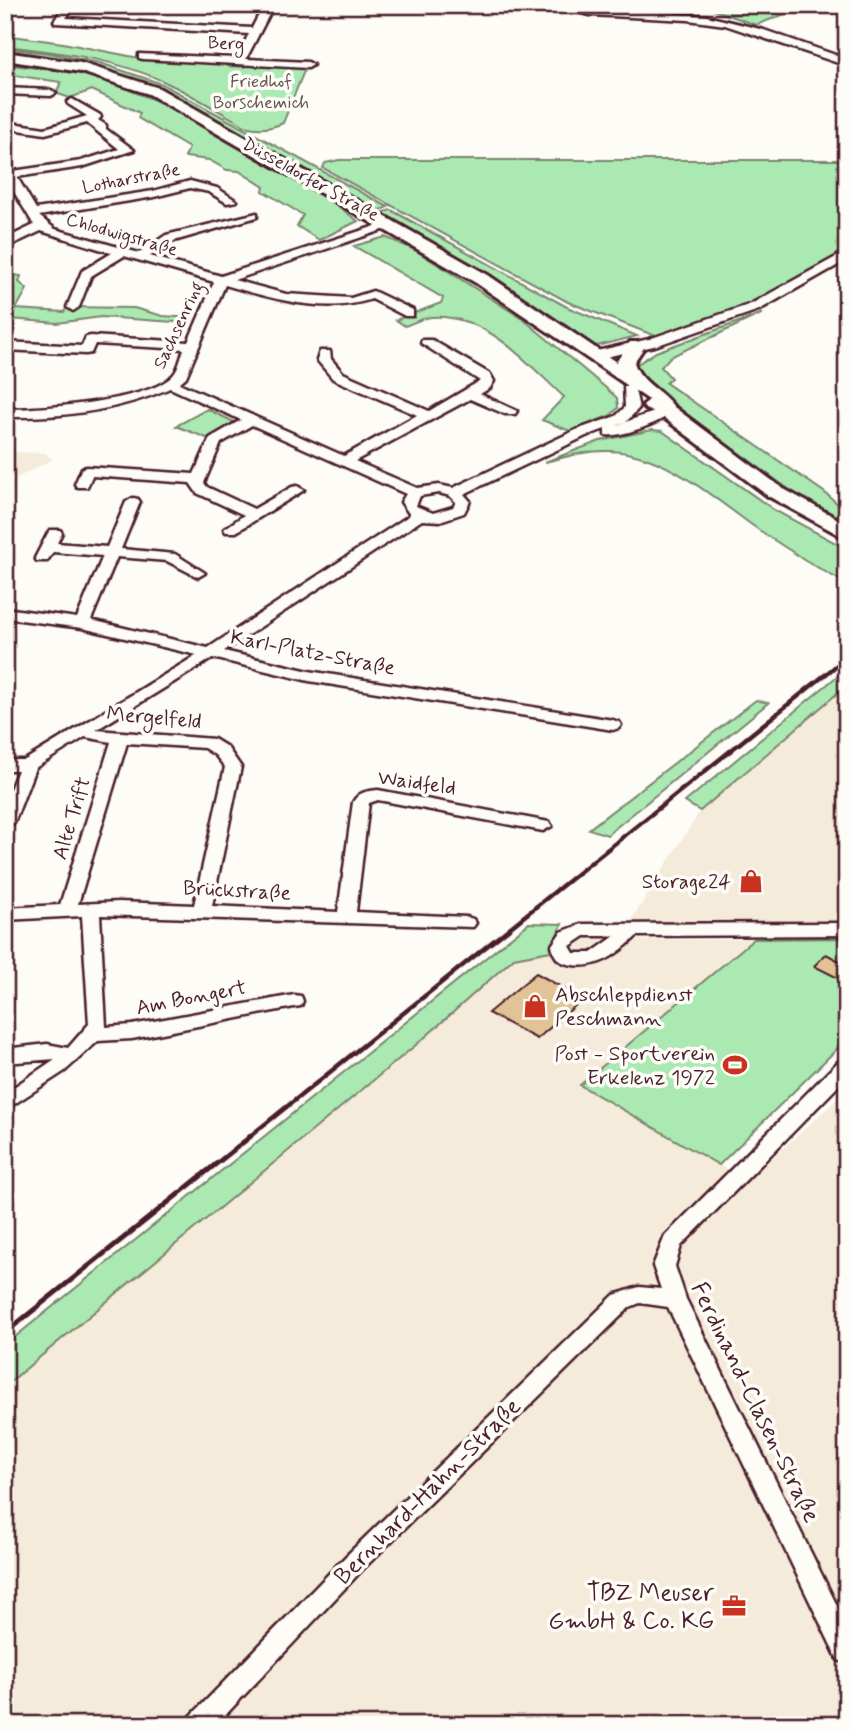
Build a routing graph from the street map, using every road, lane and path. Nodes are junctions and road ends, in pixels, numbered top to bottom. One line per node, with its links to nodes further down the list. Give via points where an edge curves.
1 (70, 5): 5 (street, via 59,22)
2 (269, 5): 5 (street)
3 (551, 5): 4 (street, via 592,13)
4 (627, 9): 9 (street, via 727,23)
5 (256, 31): 8 (street)
6 (5, 56): 24 (main road, Düsseldorfer Straße, via 80,66 154,91)
7 (143, 56): 8 (street, Berg)
8 (240, 61): 10 (street, Berg)
9 (847, 63)
10 (308, 65)
11 (5, 92): 12 (street)
12 (51, 93)
13 (72, 102): 14 (street, via 96,117)
14 (89, 119): 16 (street, via 45,131); 18 (street, via 128,150 82,164)
15 (5, 125): 16 (street)
16 (19, 129): 17 (street)
17 (5, 137)
18 (7, 171): 19 (street, Chlodwigstraße)
19 (19, 189): 20 (street); 22 (street, Chlodwigstraße)
20 (5, 191)
21 (231, 201): 22 (street, Lotharstraße, via 190,184)
22 (33, 214): 25 (street, Chlodwigstraße)
23 (253, 215): 29 (street, via 170,238)
24 (392, 225): 30 (street, Sachsenring); 38 (main road, Düsseldorfer Straße, via 515,300)
25 (42, 226): 26 (street); 27 (street, Chlodwigstraße)
26 (5, 244)
27 (122, 252): 29 (street, Chlodwigstraße); 31 (street, via 86,274)
28 (847, 254): 36 (street, via 755,307)
29 (141, 257): 30 (street, Chlodwigstraße)
30 (221, 280): 32 (street, Chlodwigstraße, via 285,298 352,302 373,295); 35 (street, Sachsenring)
31 (73, 307)
32 (409, 313)
33 (427, 343): 41 (street, via 485,377 485,385)
34 (5, 346): 35 (street, via 86,350 91,340)
35 (192, 346): 40 (street, Sachsenring, via 179,377)
36 (636, 346): 38 (street); 39 (main road, via 625,362)
37 (325, 354): 45 (street, via 324,360 338,376)
38 (593, 356): 39 (main road, Düsseldorfer Straße, via 600,367)
39 (629, 383): 43 (main road, Düsseldorfer Straße, via 648,403); 46 (street, via 632,408)
40 (171, 384): 44 (street, via 63,412); 47 (street, Sachsenring)
41 (469, 394): 42 (street); 45 (street)
42 (510, 411)
43 (667, 411): 46 (street); 48 (street); 60 (main road, Düsseldorfer Straße, via 775,492)
44 (5, 413)
45 (430, 416): 49 (street)
46 (621, 419): 48 (street)
47 (252, 420): 49 (street, Sachsenring); 50 (street, via 215,441)
48 (552, 448): 54 (street)
49 (344, 462): 53 (street, Sachsenring)
50 (199, 479): 51 (street, via 87,471); 56 (street, via 202,490)
51 (82, 484)
52 (297, 490): 56 (street)
53 (415, 493): 54 (street, via 430,489); 57 (street, via 409,507)
54 (455, 493): 57 (street, via 463,501 456,513)
55 (133, 502): 61 (street)
56 (254, 514): 58 (street)
57 (421, 515): 65 (street)
58 (231, 529)
59 (55, 533): 61 (street, via 45,553)
60 (847, 533)
61 (111, 553): 62 (street, via 170,557); 64 (street)
62 (198, 573)
63 (5, 613): 64 (street, Karl-Platz-Straße)
64 (82, 622): 65 (street, Karl-Platz-Straße)
65 (211, 653): 66 (street, Karl-Platz-Straße, via 309,676); 67 (street)
66 (614, 725)
67 (83, 731): 68 (street, Mergelfeld); 70 (street)
68 (120, 738): 74 (street, Mergelfeld, via 208,743 233,767); 75 (street, Alte Trift)
69 (5, 765): 70 (street)
70 (28, 765): 71 (street)
71 (5, 823)
72 (543, 826): 77 (street, Waidfeld, via 367,796 361,802)
73 (91, 910): 74 (street, Brückstraße); 75 (street, Brückstraße); 82 (street)
74 (202, 910): 77 (street, Brückstraße)
75 (66, 911): 76 (street, Brückstraße)
76 (5, 914)
77 (346, 918): 78 (street, Brückstraße)
78 (467, 923)
79 (847, 929): 80 (street)
80 (631, 931)
81 (294, 1001): 82 (street, Am Bongert, via 132,1032)
82 (97, 1034): 84 (street)
83 (5, 1056): 84 (street, via 41,1051)
84 (70, 1057): 86 (street)
85 (846, 1068): 87 (street, Ferdinand-Clasen-Straße, via 672,1242 664,1266)
86 (5, 1102)
87 (675, 1299): 88 (street, Ferdinand-Clasen-Straße); 89 (street, Bernhard-Hahn-Straße, via 639,1295 622,1301 354,1563)
88 (847, 1652)
89 (199, 1725)

